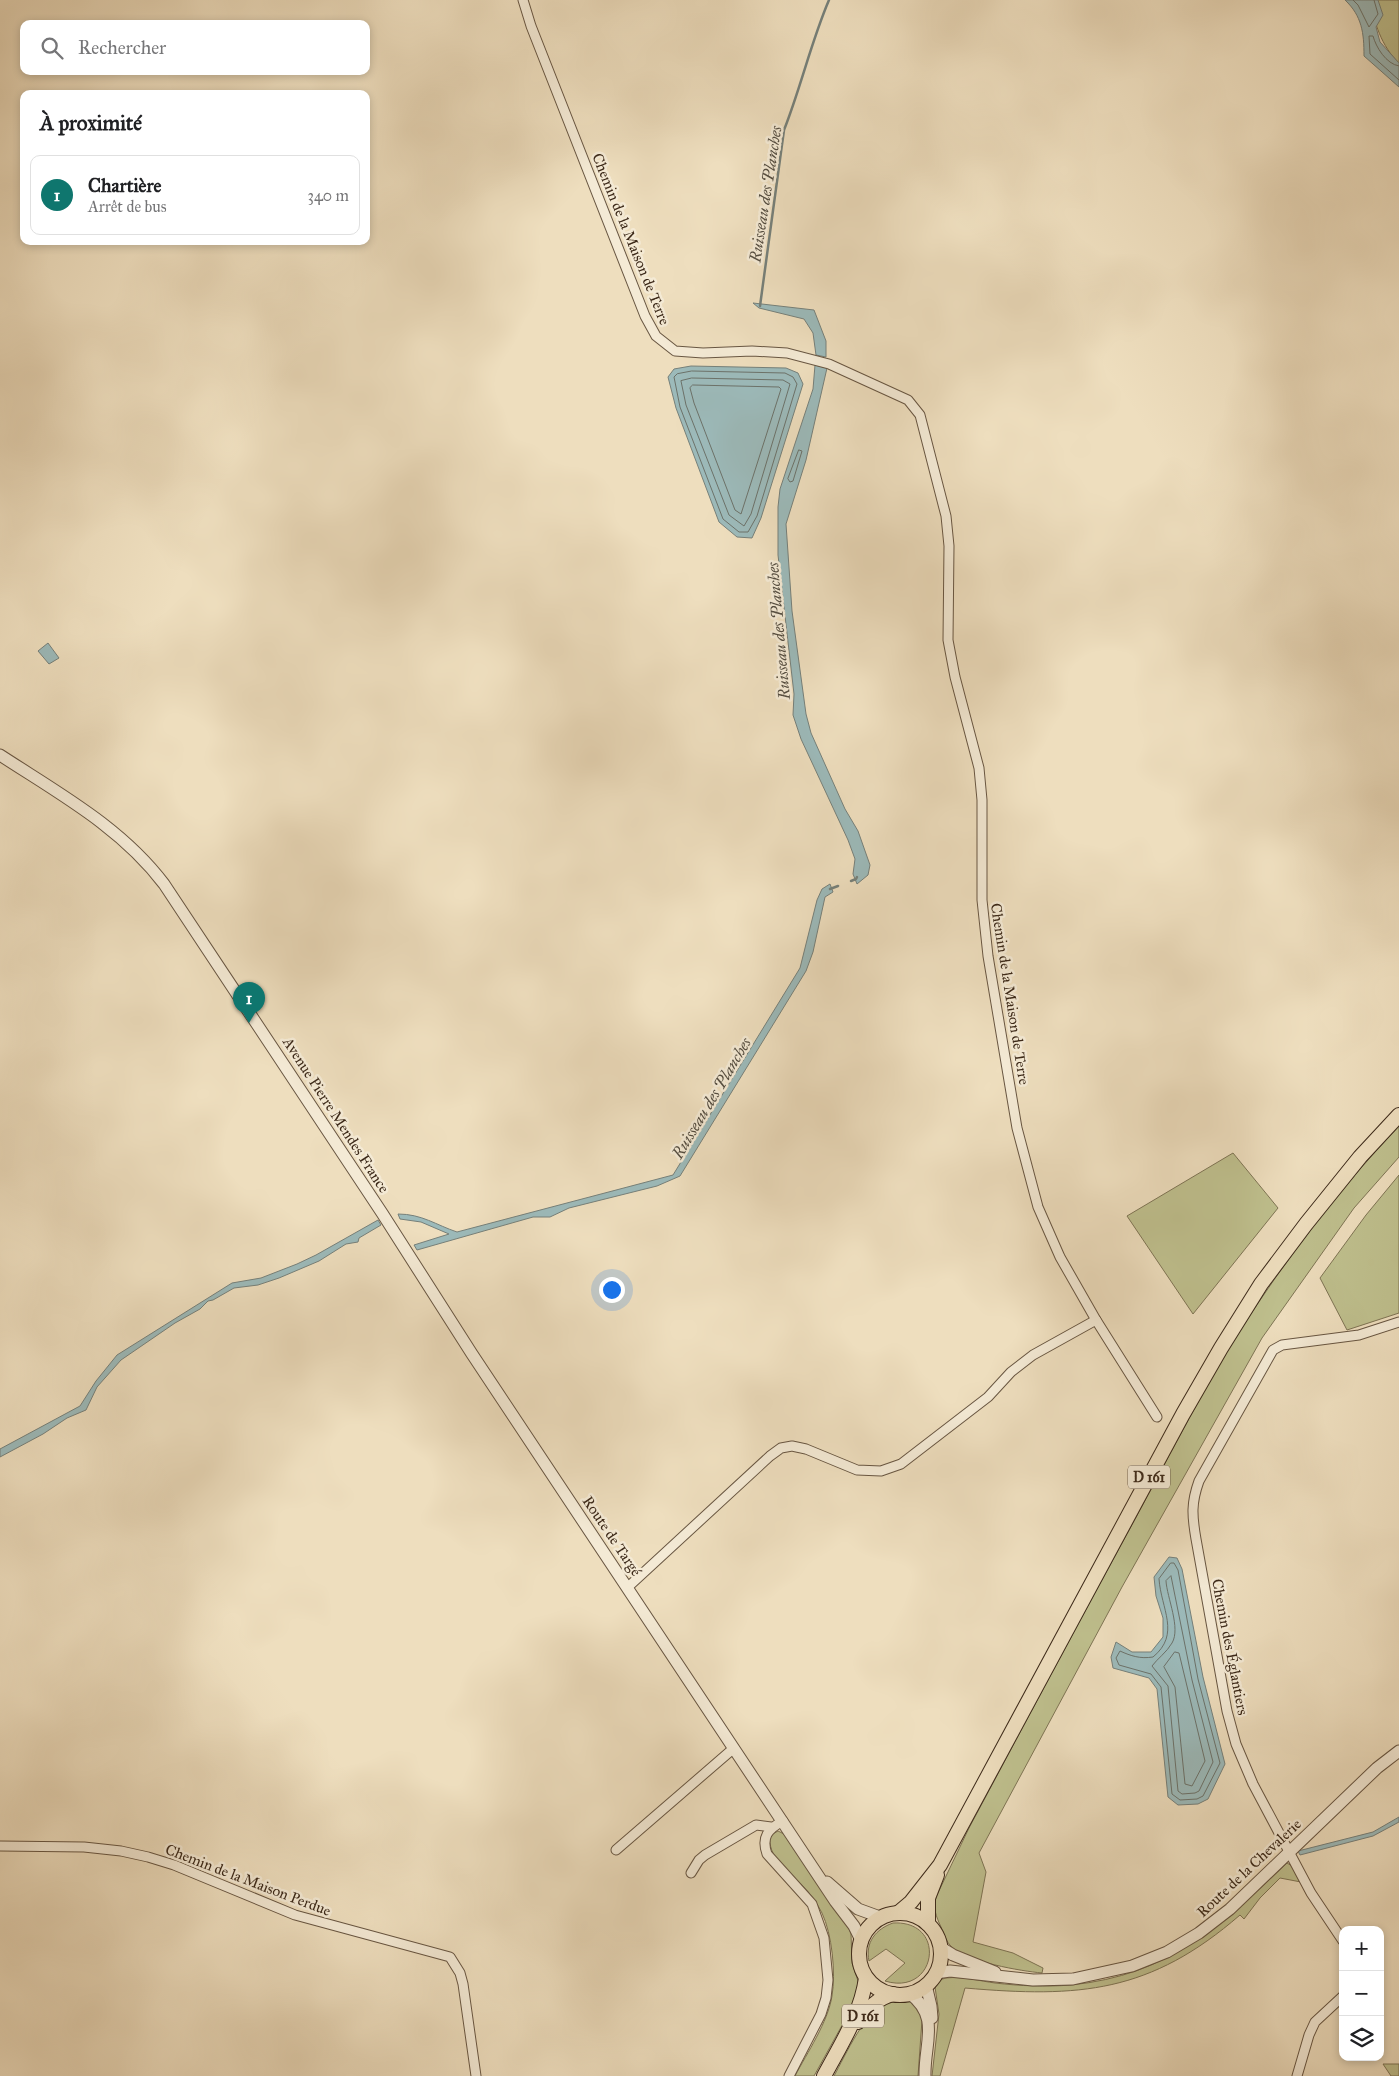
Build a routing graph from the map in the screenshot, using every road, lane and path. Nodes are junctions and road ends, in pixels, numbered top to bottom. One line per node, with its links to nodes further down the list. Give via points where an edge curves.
1 (523, 0): 5 (street, Chemin de la Maison de Terre, via 645,316 656,336 675,352 778,353 829,364 908,400 920,415 946,516 949,546 948,640 979,768 982,900 988,956 1017,1128 1038,1207 1060,1257)
2 (0, 754): 4 (street, Avenue Pierre Mendes France, via 107,826 153,869)
3 (1399, 1115): 16 (main road, D 161, via 1306,1224 1261,1284 1221,1348)
4 (382, 1213): 8 (street, Route de Targé)
5 (1096, 1320): 7 (street, Chemin de la Maison de Terre); 8 (street, via 1033,1355 1011,1372 988,1397 901,1464 881,1471 857,1470 806,1449 781,1448)
6 (1399, 1322): 15 (street, Chemin des Églantiers, via 1359,1335 1282,1345 1273,1350 1199,1480 1193,1497 1192,1515 1227,1711 1236,1744 1253,1784)
7 (1157, 1417)
8 (628, 1587): 9 (street, Route de Targé)
9 (734, 1748): 11 (street, Route de Targé); 14 (street)
10 (1399, 1752): 15 (street, Route de la Chevalerie)
11 (783, 1821): 12 (street); 18 (street, Route de Targé)
12 (771, 1827): 17 (street, via 756,1825 705,1855); 35 (street, via 764,1846 767,1854 812,1904 824,1938 828,1980 821,2014)
13 (0, 1846): 34 (street, Chemin de la Maison Perdue, via 120,1850 174,1865 294,1915 450,1957 463,1984)
14 (616, 1850)
15 (1289, 1852): 22 (street, Chemin des Églantiers); 26 (street, Route de la Chevalerie, via 1216,1921 1159,1956 1112,1972 1074,1979 1053,1981)
16 (940, 1865): 19 (main road, D 161, via 911,1902); 21 (main road, D 161, via 928,1898)
17 (691, 1873)
18 (818, 1874): 20 (street, Route de Targé, via 858,1909); 23 (street, Route de Targé)
19 (898, 1912): 20 (main road); 21 (main road, via 919,1917)
20 (880, 1917): 23 (main road, via 865,1931)
21 (928, 1924): 24 (main road)
22 (1339, 1935)
23 (861, 1940): 27 (main road, via 858,1953)
24 (940, 1947): 25 (main road); 26 (street, Route de la Chevalerie)
25 (936, 1973): 26 (street, Route de la Chevalerie, via 950,1971); 28 (main road)
26 (1011, 1977)
27 (866, 1978): 30 (main road, via 874,1986); 33 (main road, D 161, via 859,2010)
28 (926, 1985): 29 (main road); 32 (street, via 931,2006)
29 (909, 1993): 30 (main road); 32 (street, via 921,2002 926,2012)
30 (893, 1994): 33 (main road, D 161, via 876,2002)
31 (1339, 2000): 38 (street, via 1315,2022)
32 (929, 2034): 37 (street)
33 (840, 2047): 36 (main road, D 161)
34 (476, 2076)
35 (789, 2076)
36 (824, 2076)
37 (925, 2076)
38 (1297, 2076)

